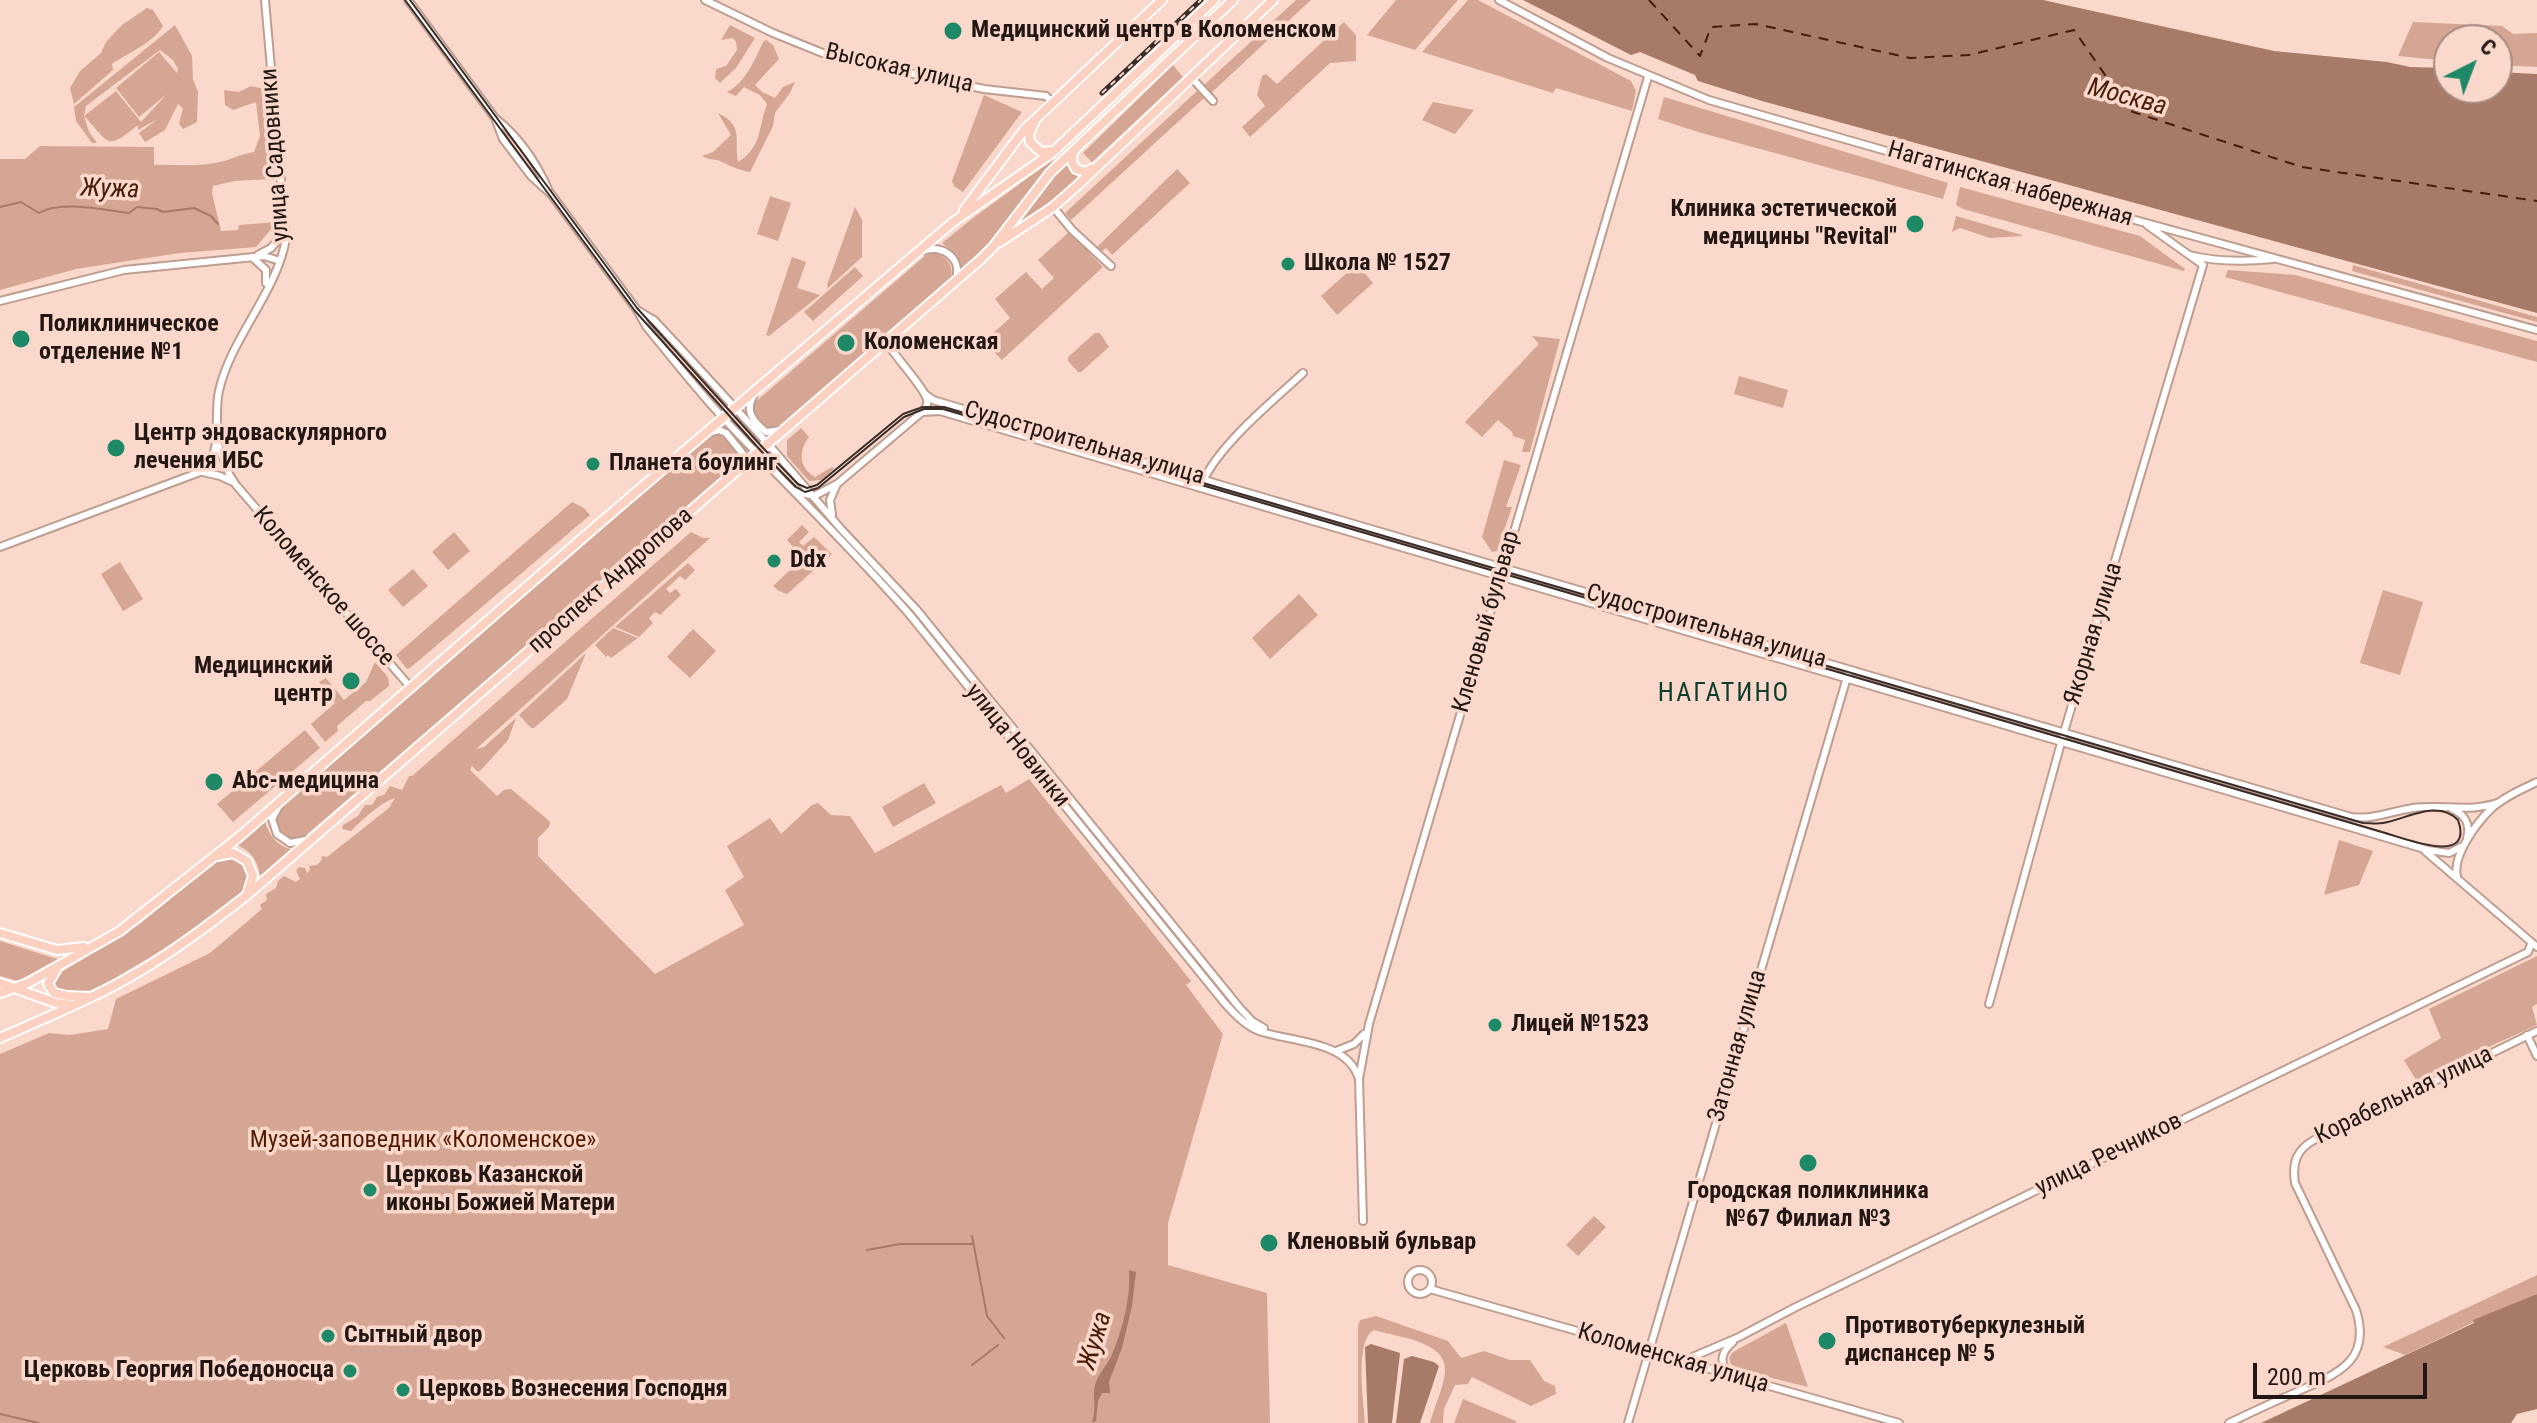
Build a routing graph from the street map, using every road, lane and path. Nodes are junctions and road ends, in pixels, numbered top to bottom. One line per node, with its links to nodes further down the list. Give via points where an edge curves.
1 (265, 0): 21 (street, улица Садовники)
2 (408, 0): 37 (street, via 495,118 503,139)
3 (705, 0): 12 (street, Высокая улица, via 830,56 984,89 1046,96)
4 (1162, 0): 12 (main road)
5 (1214, 0): 15 (main road, проспект Андропова)
6 (1233, 0): 14 (main road, проспект Андропова)
7 (1273, 0): 9 (main road)
8 (1499, 0): 10 (street, Нагатинская набережная)
9 (1191, 77): 11 (street); 16 (main road)
10 (1648, 77): 19 (street, Нагатинская набережная, via 1721,103); 67 (street, Кленовый бульвар)
11 (1213, 101)
12 (1053, 103): 13 (main road)
13 (1037, 119): 15 (main road, via 1028,137 1031,145 1045,153); 18 (main road)
14 (1076, 147): 16 (main road, via 1071,160 1076,169 1087,171); 23 (main road, проспект Андропова)
15 (1058, 148): 18 (main road, проспект Андропова)
16 (1098, 164): 17 (main road)
17 (1053, 207): 23 (main road); 33 (street)
18 (953, 222): 25 (main road, проспект Андропова)
19 (2144, 223): 20 (street, Нагатинская набережная); 22 (street)
20 (2168, 229): 22 (street); 24 (street, Нагатинская набережная)
21 (285, 232): 27 (street, via 271,248); 29 (street, улица Садовники)
22 (2163, 237): 26 (street)
23 (993, 247): 34 (main road, проспект Андропова)
24 (2248, 250): 28 (street, Нагатинская набережная); 31 (street)
25 (921, 251): 34 (street, via 935,248 950,254 957,267); 43 (main road, проспект Андропова)
26 (2189, 255): 30 (street); 32 (street)
27 (252, 257): 29 (street); 35 (street, via 266,270); 36 (street, via 124,270)
28 (2278, 258): 31 (street); 38 (street, Нагатинская набережная)
29 (280, 261): 35 (street, улица Садовники)
30 (2213, 261): 31 (street); 32 (street)
31 (2249, 261)
32 (2203, 265): 74 (street, Якорная улица)
33 (1111, 266)
34 (954, 282): 40 (main road, проспект Андропова)
35 (265, 291): 50 (street, улица Садовники, via 220,387)
36 (0, 301)
37 (637, 310): 39 (street, улица Новинки); 41 (street, улица Новинки)
38 (2537, 330)
39 (672, 340): 41 (street); 45 (street, улица Новинки)
40 (886, 341): 44 (street); 48 (main road, проспект Андропова)
41 (663, 347): 47 (street, улица Новинки)
42 (1303, 373): 58 (street, via 1235,438)
43 (758, 389): 45 (main road, проспект Андропова); 48 (street, via 748,411 763,430 771,433)
44 (925, 394): 46 (street); 58 (street, Судостроительная улица)
45 (736, 408): 47 (main road, проспект Андропова); 51 (street, улица Новинки)
46 (922, 412): 59 (street); 61 (street, Судостроительная улица, via 943,412)
47 (723, 418): 49 (main road, проспект Андропова); 52 (street, улица Новинки)
48 (793, 423): 51 (main road, проспект Андропова)
49 (702, 436): 56 (street, via 723,431 742,451); 73 (main road, проспект Андропова)
50 (216, 440): 53 (street, улица Садовники); 54 (street, улица Садовники)
51 (769, 445): 52 (main road, проспект Андропова); 63 (street, улица Новинки)
52 (758, 454): 56 (main road, проспект Андропова); 62 (street, улица Новинки)
53 (210, 462): 54 (street, via 217,457); 55 (street); 57 (street)
54 (225, 463): 57 (street, via 224,472); 60 (street, Коломенское шоссе)
55 (200, 472): 57 (street); 66 (street)
56 (735, 473): 81 (main road, проспект Андропова)
57 (215, 474): 60 (street, Коломенское шоссе)
58 (1204, 480): 61 (street); 67 (street, Судостроительная улица)
59 (837, 484): 63 (street); 65 (street, via 830,500)
60 (236, 485): 73 (street, Коломенское шоссе)
61 (1201, 488): 68 (street, Судостроительная улица)
62 (794, 491): 63 (street); 64 (street, улица Новинки)
63 (814, 496): 65 (street, улица Новинки)
64 (808, 506): 65 (street, via 815,505); 71 (street, улица Новинки)
65 (835, 522): 69 (street, улица Новинки)
66 (0, 547)
67 (1504, 568): 68 (street, Кленовый бульвар); 70 (street, Судостроительная улица)
68 (1501, 576): 72 (street, Судостроительная улица); 99 (street, Кленовый бульвар)
69 (966, 668): 71 (street); 91 (street, улица Новинки)
70 (1849, 669): 72 (street, Затонная улица); 74 (street, Судостроительная улица)
71 (959, 674): 92 (street, улица Новинки)
72 (1847, 677): 74 (street, Судостроительная улица); 112 (street, Затонная улица)
73 (411, 688): 76 (main road, проспект Андропова)
74 (2063, 736): 79 (street, Судостроительная улица, via 2351,817); 80 (street, Судостроительная улица); 97 (street, Якорная улица)
75 (2537, 782): 77 (street)
76 (284, 800): 81 (street, via 272,821 281,839 299,843); 84 (main road, проспект Андропова)
77 (2500, 802): 78 (street, Судостроительная улица, via 2478,809); 82 (street)
78 (2449, 807): 79 (street, Судостроительная улица); 82 (street, via 2466,819)
79 (2372, 817): 80 (street)
80 (2372, 832): 83 (street, Судостроительная улица)
81 (319, 833): 86 (main road, проспект Андропова)
82 (2465, 844): 83 (street, via 2443,853); 85 (street, via 2456,864)
83 (2413, 845): 85 (street)
84 (213, 857): 86 (main road, via 231,853 247,861 253,876); 88 (main road, проспект Андропова)
85 (2459, 879): 89 (street)
86 (246, 896): 96 (main road, проспект Андропова, via 181,945)
87 (0, 933): 88 (main road, via 57,950)
88 (98, 943): 90 (main road, проспект Андропова)
89 (2534, 946): 111 (street, улица Речников)
90 (62, 964): 94 (main road, проспект Андропова); 96 (main road, via 50,978 50,989)
91 (1211, 971): 92 (street, via 1211,977); 101 (street, улица Новинки, via 1245,1014)
92 (1204, 977): 101 (street, улица Новинки, via 1242,1020)
93 (0, 983): 94 (main road)
94 (14, 987): 95 (main road, проспект Андропова); 98 (main road)
95 (0, 993)
96 (91, 997): 98 (main road, проспект Андропова)
97 (1989, 1004)
98 (75, 1005): 103 (main road, проспект Андропова)
99 (1369, 1024): 104 (street, via 1354,1044); 106 (street, Кленовый бульвар)
100 (2537, 1031): 102 (street, Корабельная улица)
101 (1274, 1034): 104 (street, улица Новинки)
102 (2527, 1035): 105 (street); 117 (street, Корабельная улица, via 2299,1152 2295,1183 2356,1310 2359,1344 2339,1372)
103 (0, 1038)
104 (1335, 1051): 106 (street)
105 (2537, 1056)
106 (1359, 1079): 107 (street, Кленовый бульвар)
107 (1363, 1221)
108 (1432, 1280): 109 (street); 109 (street, Коломенская улица, via 1419,1270 1408,1279 1416,1293); 110 (street, Коломенская улица)
109 (1430, 1289): 110 (street, Коломенская улица)
110 (1447, 1293): 112 (street, Коломенская улица)
111 (1739, 1337): 113 (street, улица Речников); 114 (street, via 1723,1354)
112 (1649, 1352): 113 (street, Коломенская улица); 115 (street, Затонная улица)
113 (1683, 1361): 114 (street, Коломенская улица)
114 (1730, 1376): 116 (street, Коломенская улица)
115 (1628, 1423)
116 (1899, 1423)
117 (2229, 1423)

